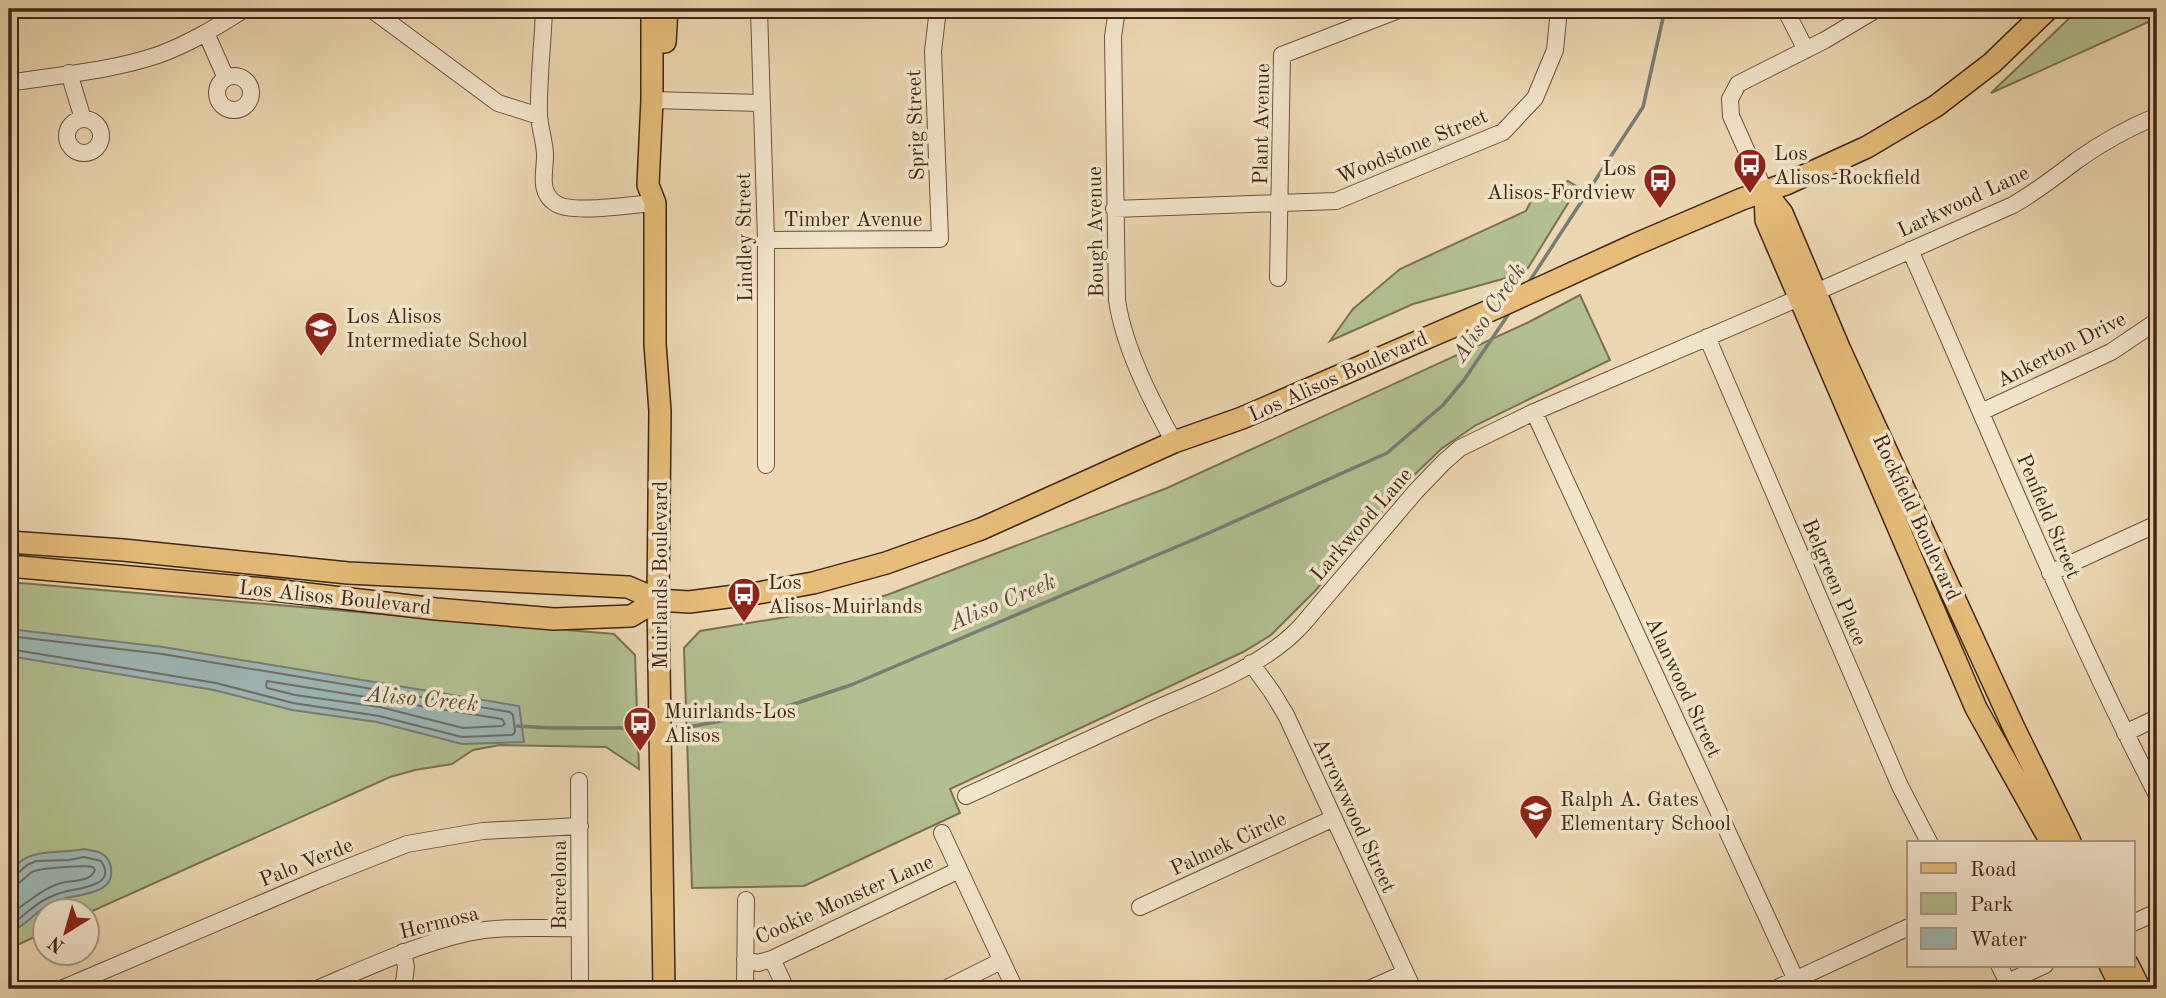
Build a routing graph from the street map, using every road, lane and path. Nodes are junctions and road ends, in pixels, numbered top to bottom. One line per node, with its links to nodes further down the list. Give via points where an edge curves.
1 (245, 9): 14 (street)
2 (371, 9): 21 (street, via 498,103)
3 (544, 9): 21 (street)
4 (652, 9): 19 (main road, Muirlands Boulevard)
5 (667, 9): 19 (main road, Muirlands Boulevard)
6 (760, 9): 20 (street, Lindley Street)
7 (938, 9): 28 (street, Sprig Street, via 933,51)
8 (1117, 9): 27 (street, Bough Avenue)
9 (1401, 9): 26 (street, Plant Avenue, via 1282,55)
10 (1559, 9): 26 (street, Woodstone Street, via 1555,51 1535,98 1503,132 1336,201)
11 (1785, 9): 15 (street)
12 (1877, 9): 15 (street)
13 (2048, 9): 24 (main road, Los Alisos Boulevard, via 1992,63 1936,106 1867,147)
14 (206, 33): 16 (street, via 160,54); 17 (street)
15 (1807, 50): 24 (street, Rockfield Boulevard, via 1747,78 1730,99 1731,116)
16 (69, 73): 18 (street); 23 (street)
17 (226, 78)
18 (9, 83)
19 (658, 101): 20 (street); 25 (main road, Muirlands Boulevard, via 662,194)
20 (761, 103): 29 (street, Lindley Street)
21 (539, 116): 25 (street, via 545,191 554,202 583,209)
22 (2157, 116): 30 (street, Larkwood Lane, via 2098,146 2013,205)
23 (83, 119)
24 (1765, 192): 32 (main road, Rockfield Boulevard, via 1782,213); 37 (main road, Los Alisos Boulevard, via 1242,418)
25 (655, 203): 43 (main road, Muirlands Boulevard)
26 (1280, 204): 27 (street, Woodstone Street); 31 (street, Plant Avenue)
27 (1114, 209): 37 (street, Bough Avenue, via 1117,300 1124,332)
28 (940, 239): 29 (street, Timber Avenue)
29 (766, 240): 38 (street, Lindley Street)
30 (1910, 250): 32 (street, Larkwood Lane); 36 (street, Penfield Street)
31 (1278, 278)
32 (1807, 295): 34 (street, Larkwood Lane); 54 (main road, Rockfield Boulevard, via 1976,708); 55 (main road, Rockfield Boulevard)
33 (2157, 321): 36 (street, Ankerton Drive, via 2111,352)
34 (1707, 337): 35 (street, Larkwood Lane); 53 (street, Belgreen Place, via 1900,786)
35 (1534, 412): 44 (street, Larkwood Lane, via 1460,448 1444,462 1291,638); 72 (street, Alanwood Street)
36 (1981, 412): 42 (street, Penfield Street)
37 (1174, 442): 43 (main road, Los Alisos Boulevard, via 1014,515 886,563 758,593 689,602)
38 (766, 465)
39 (2157, 524): 42 (street)
40 (9, 542): 43 (main road, Los Alisos Boulevard, via 348,573 628,587)
41 (9, 566): 43 (main road, Los Alisos Boulevard, via 554,619 631,616)
42 (2050, 573): 46 (street, Penfield Street)
43 (658, 600): 78 (main road, Muirlands Boulevard)
44 (1251, 663): 49 (street, Larkwood Lane); 50 (street, Arrowwood Street, via 1286,715)
45 (2157, 718): 46 (street)
46 (2125, 733): 48 (street, Penfield Street)
47 (579, 781): 51 (street, Barcelona)
48 (2157, 795)
49 (966, 796)
50 (1334, 818): 58 (street, Palmek Circle); 71 (street, Arrowwood Street)
51 (580, 826): 61 (street, Barcelona); 74 (street, Palo Verde, via 483,831 407,844)
52 (942, 833): 56 (street)
53 (1928, 841)
54 (2050, 841)
55 (2070, 841)
56 (959, 870): 64 (street, Cookie Monster Lane); 66 (street)
57 (746, 900): 65 (street)
58 (1140, 907)
59 (2157, 912): 60 (street)
60 (2134, 923)
61 (579, 928): 63 (street, Hermosa, via 468,933); 77 (street, Barcelona)
62 (1907, 928): 72 (street)
63 (403, 952): 75 (street, Hermosa); 76 (street)
64 (772, 959): 65 (street, Cookie Monster Lane); 80 (street)
65 (745, 961): 79 (street)
66 (1002, 961): 81 (street); 82 (street)
67 (2000, 967): 73 (street)
68 (2042, 967): 73 (street)
69 (2111, 967): 86 (main road)
70 (2129, 967): 87 (main road)
71 (1405, 973): 83 (street); 84 (street, Arrowwood Street)
72 (1796, 980): 85 (street)
73 (2009, 986)
74 (61, 989)
75 (317, 989)
76 (403, 989)
77 (580, 989)
78 (664, 989)
79 (745, 989)
80 (786, 989)
81 (945, 989)
82 (1014, 989)
83 (1369, 989)
84 (1413, 989)
85 (1775, 989)
86 (2122, 989)
87 (2140, 989)

